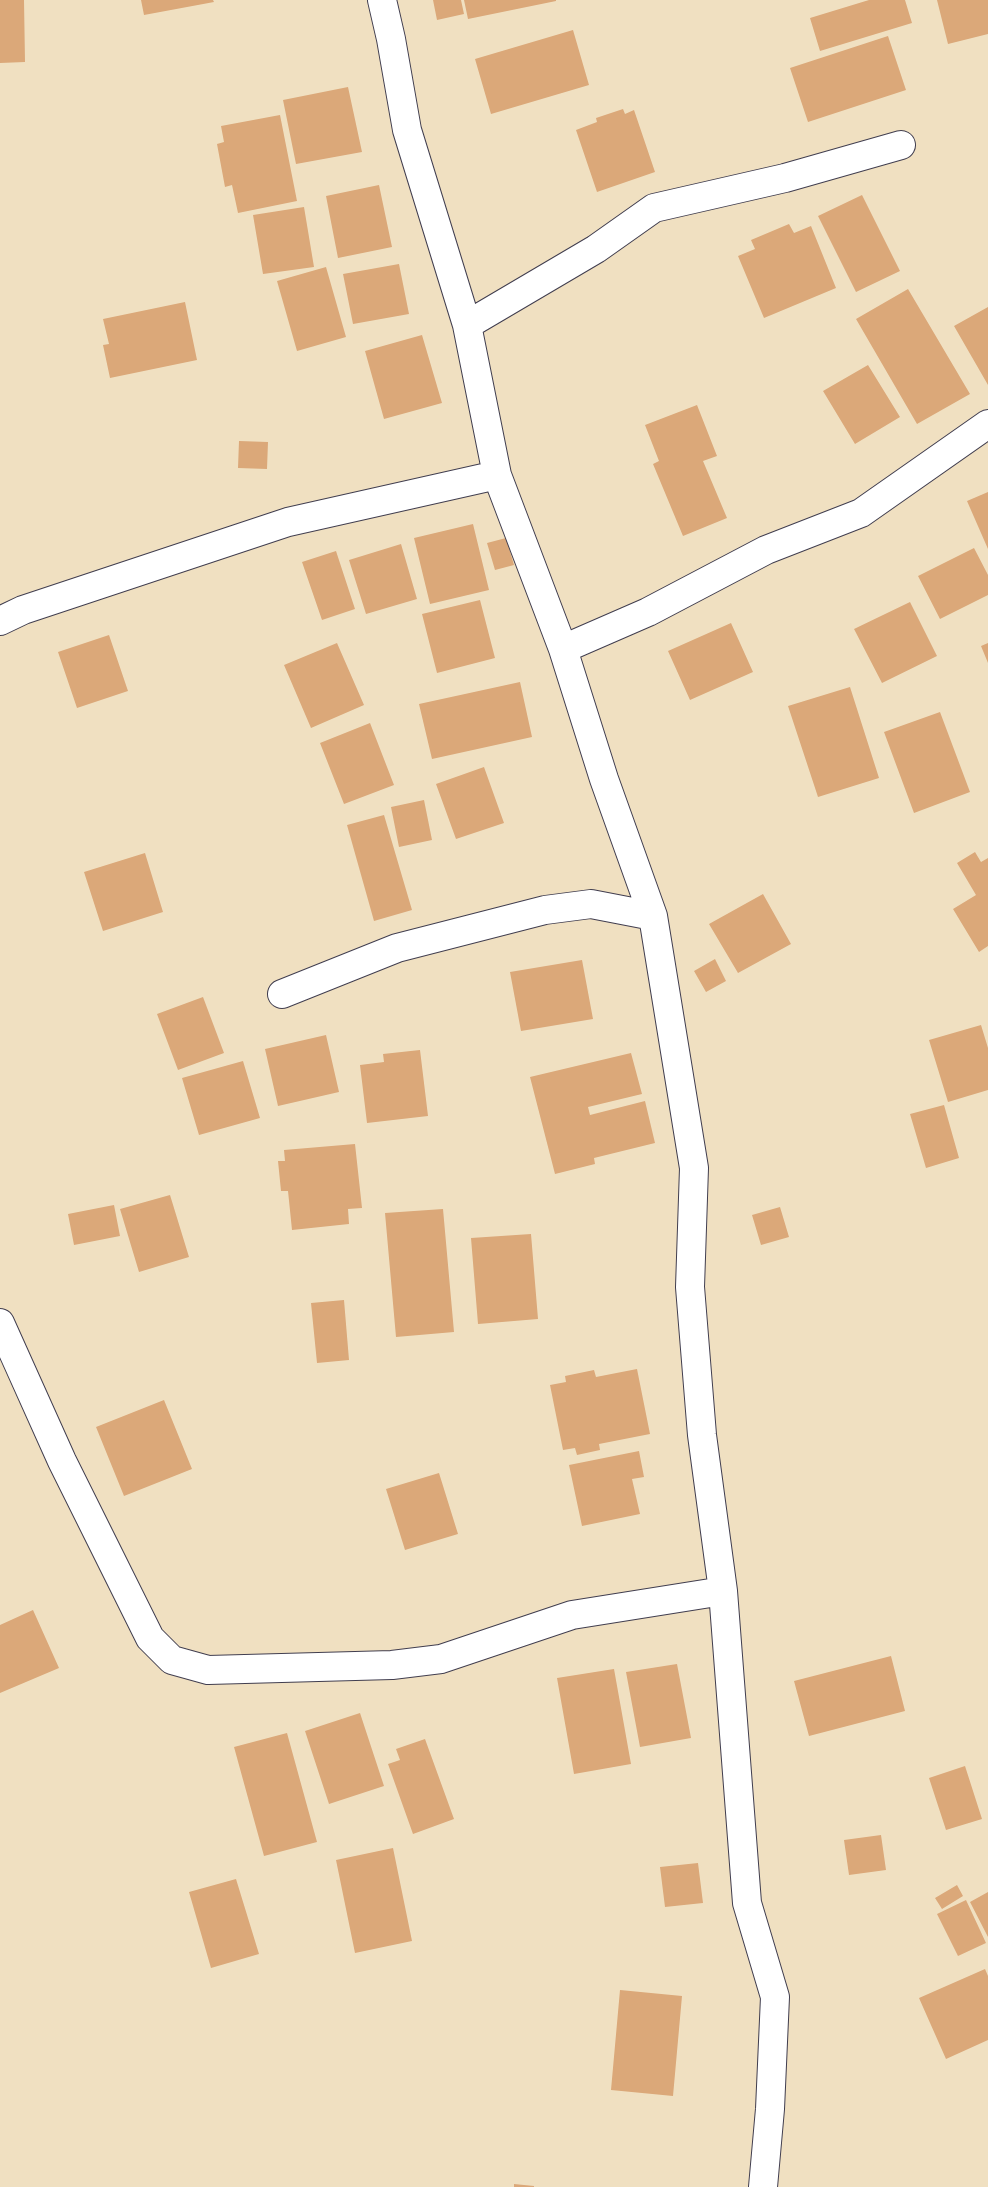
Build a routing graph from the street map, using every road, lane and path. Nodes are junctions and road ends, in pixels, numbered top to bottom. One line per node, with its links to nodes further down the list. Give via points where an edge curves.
1 (382, 0): 3 (street, via 407,130)
2 (901, 145): 3 (street, via 785,178 654,208 588,254)
3 (467, 325): 5 (street)
4 (988, 424): 7 (street, via 861,513 766,550 648,612)
5 (497, 475): 6 (street, via 288,522); 7 (street)
6 (8, 611)
7 (562, 649): 8 (street)
8 (654, 916): 9 (street, via 591,904 545,910 397,948); 11 (street, via 694,1168 690,1287 702,1435)
9 (282, 994)
10 (0, 1323): 11 (street, via 62,1461 150,1638 172,1660 208,1670 392,1665 441,1658 572,1616)
11 (723, 1591): 12 (street, via 746,1903 775,1997)
12 (763, 2187)

